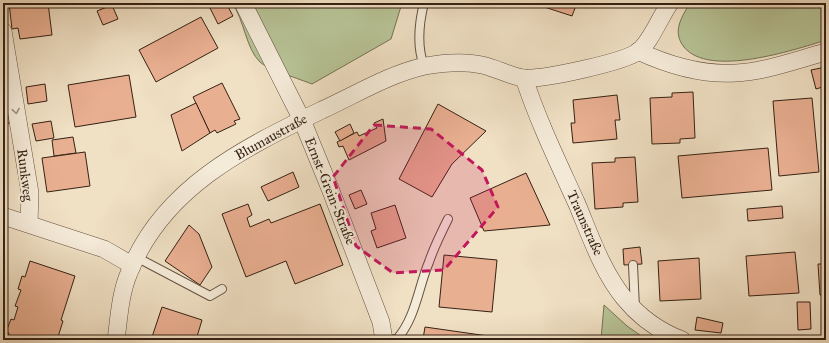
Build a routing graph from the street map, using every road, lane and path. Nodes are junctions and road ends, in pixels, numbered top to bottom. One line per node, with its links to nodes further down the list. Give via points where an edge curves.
1 (243, 3): 9 (street, Ernst-Grein-Straße)
2 (424, 3): 7 (lane, via 420,40)
3 (670, 3): 5 (street)
4 (3, 31): 12 (street, Runkweg, one-way to 12, via 30,193)
5 (638, 51): 6 (street, via 675,65 737,73 763,69); 8 (street, via 563,74)
6 (826, 52)
7 (424, 66): 8 (street, Blumaustraße, via 480,65); 9 (street, Blumaustraße, via 396,76)
8 (524, 78): 16 (street, Traunstraße, via 607,271 616,288)
9 (302, 120): 13 (street, Blumaustraße, via 202,178 165,212 146,238); 18 (street, Ernst-Grein-Straße, via 340,214 380,322)
10 (3, 216): 12 (street)
11 (448, 219): 19 (lane, via 428,262 406,328 397,339)
12 (29, 224): 13 (street, via 104,248)
13 (134, 261): 15 (lane, via 210,296); 17 (street, Blumaustraße, via 125,283)
14 (633, 265): 16 (lane)
15 (222, 289)
16 (635, 310): 20 (street, Traunstraße, via 657,328)
17 (116, 340)
18 (384, 340)
19 (388, 340)
20 (682, 340)

